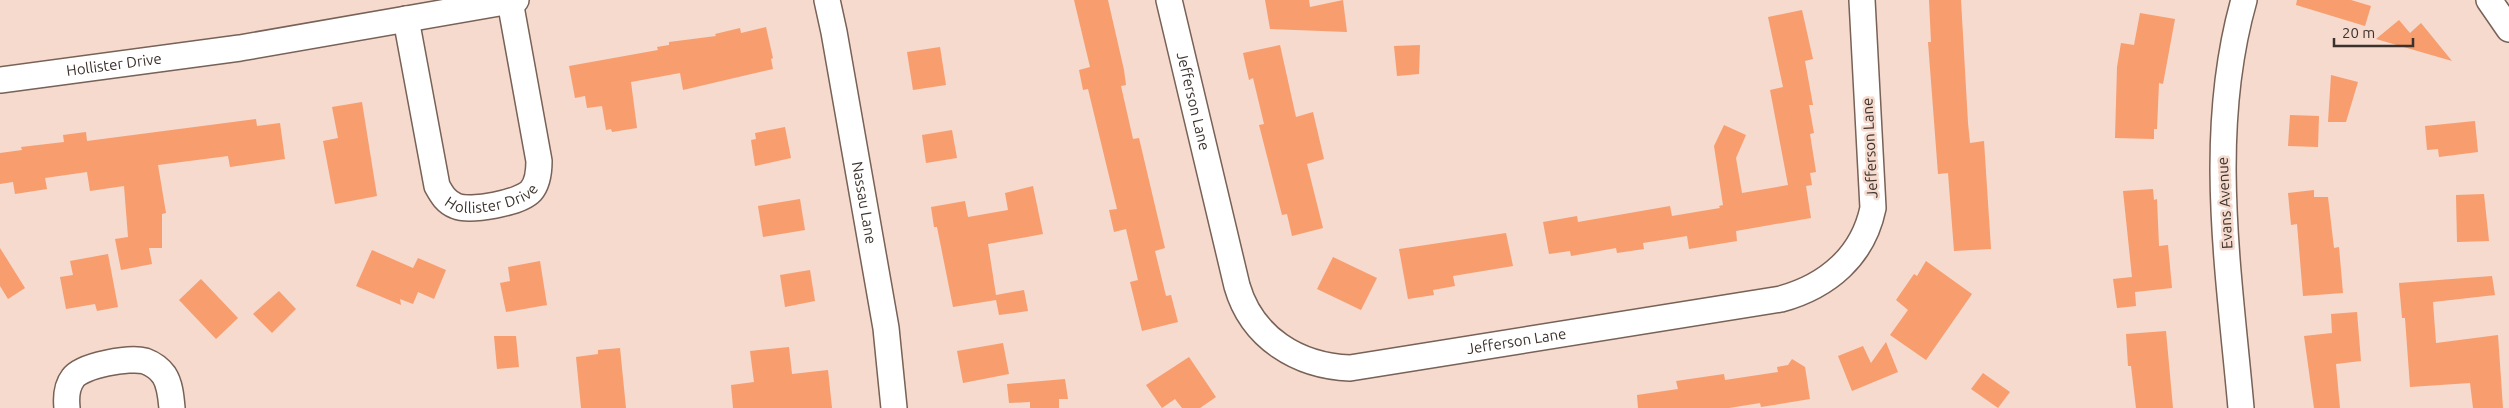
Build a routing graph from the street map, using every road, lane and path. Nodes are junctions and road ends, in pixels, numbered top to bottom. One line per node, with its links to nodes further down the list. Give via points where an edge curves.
1 (827, 0): 12 (street, Nassau Lane, via 886,328)
2 (1169, 0): 3 (street, Jefferson Lane, via 1244,305 1265,334 1288,352 1317,364 1350,368 1781,299 1806,291 1830,277 1858,247 1872,208)
3 (1862, 0)
4 (2244, 0): 13 (street, Evans Avenue, via 2228,75 2222,154 2224,223)
5 (2490, 0): 8 (street)
6 (513, 1): 7 (street, Hollister Drive); 7 (street, Hollister Drive, via 539,161 538,175 533,189 520,199 474,208 454,205 443,196 438,186)
7 (406, 19): 9 (street, Hollister Drive, via 240,48)
8 (2509, 29)
9 (0, 80)
10 (66, 408): 11 (street, via 68,389 80,371 137,360 154,365 164,375)
11 (172, 408)
12 (894, 408)
13 (2241, 408)

